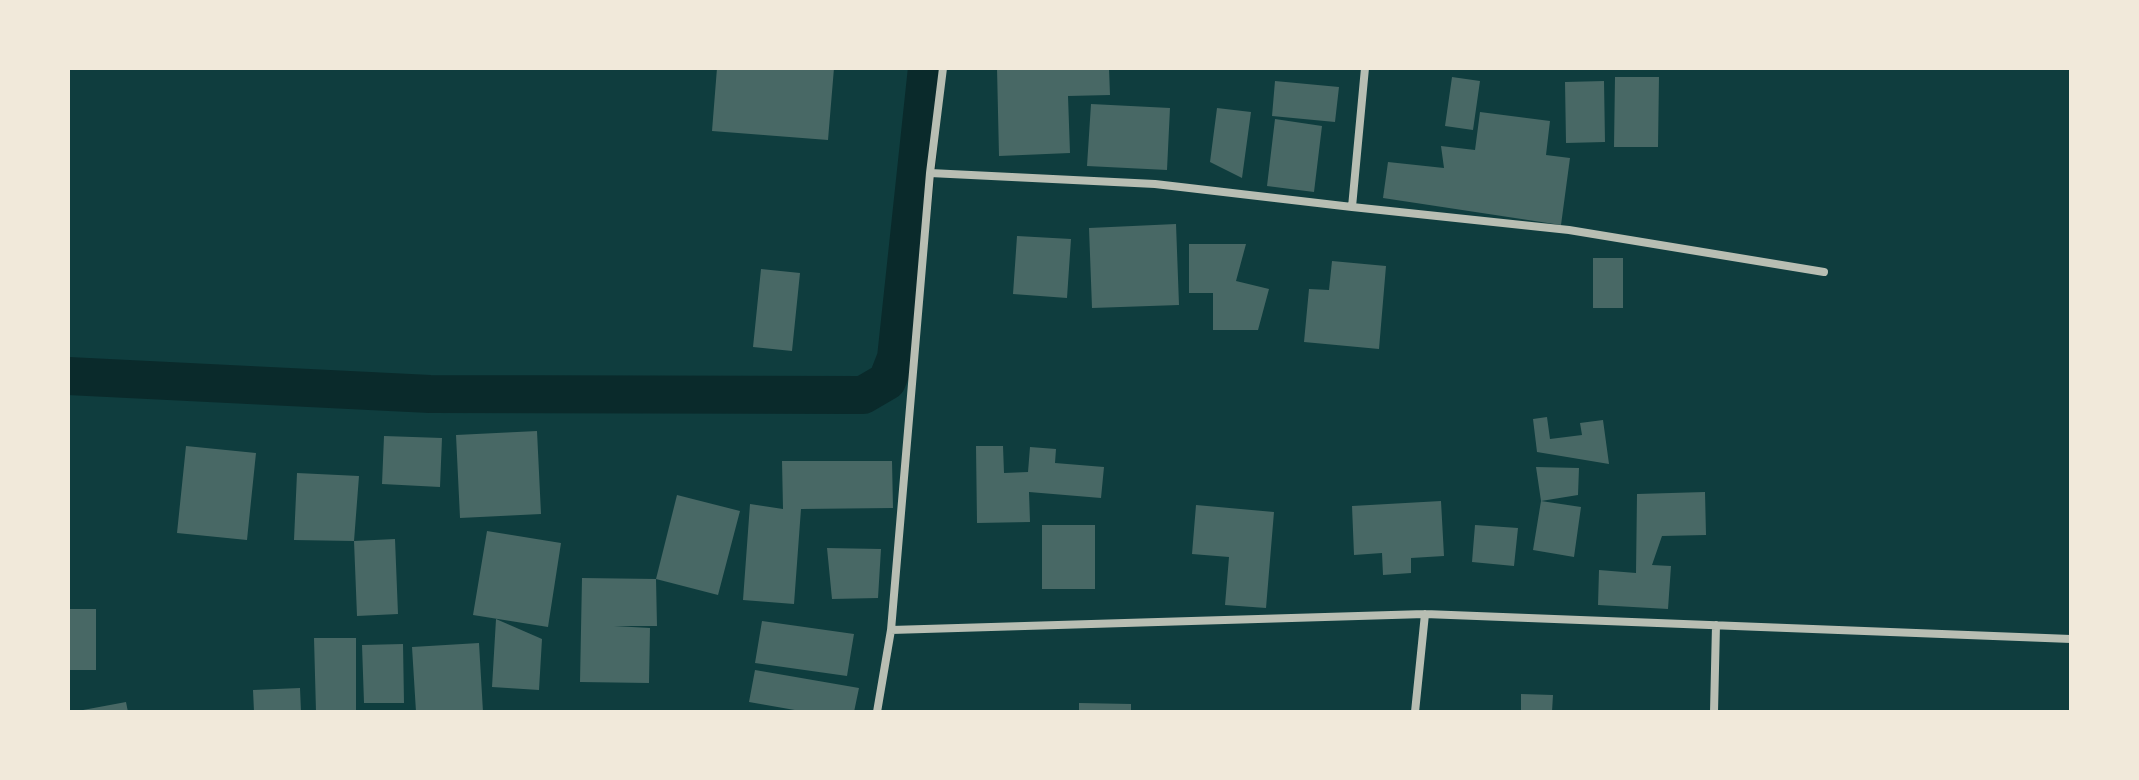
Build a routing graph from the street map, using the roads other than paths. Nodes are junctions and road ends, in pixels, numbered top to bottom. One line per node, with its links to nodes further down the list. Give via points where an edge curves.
1 (943, 68): 3 (street)
2 (1365, 68): 4 (street)
3 (930, 173): 4 (street, via 1155,184); 8 (street)
4 (1352, 207): 5 (street, via 1569,230)
5 (1824, 272)
6 (1425, 614): 7 (street); 8 (street); 11 (street)
7 (1716, 625): 9 (street); 12 (street)
8 (891, 630): 10 (street)
9 (2071, 639)
10 (877, 712)
11 (1415, 712)
12 (1714, 712)

